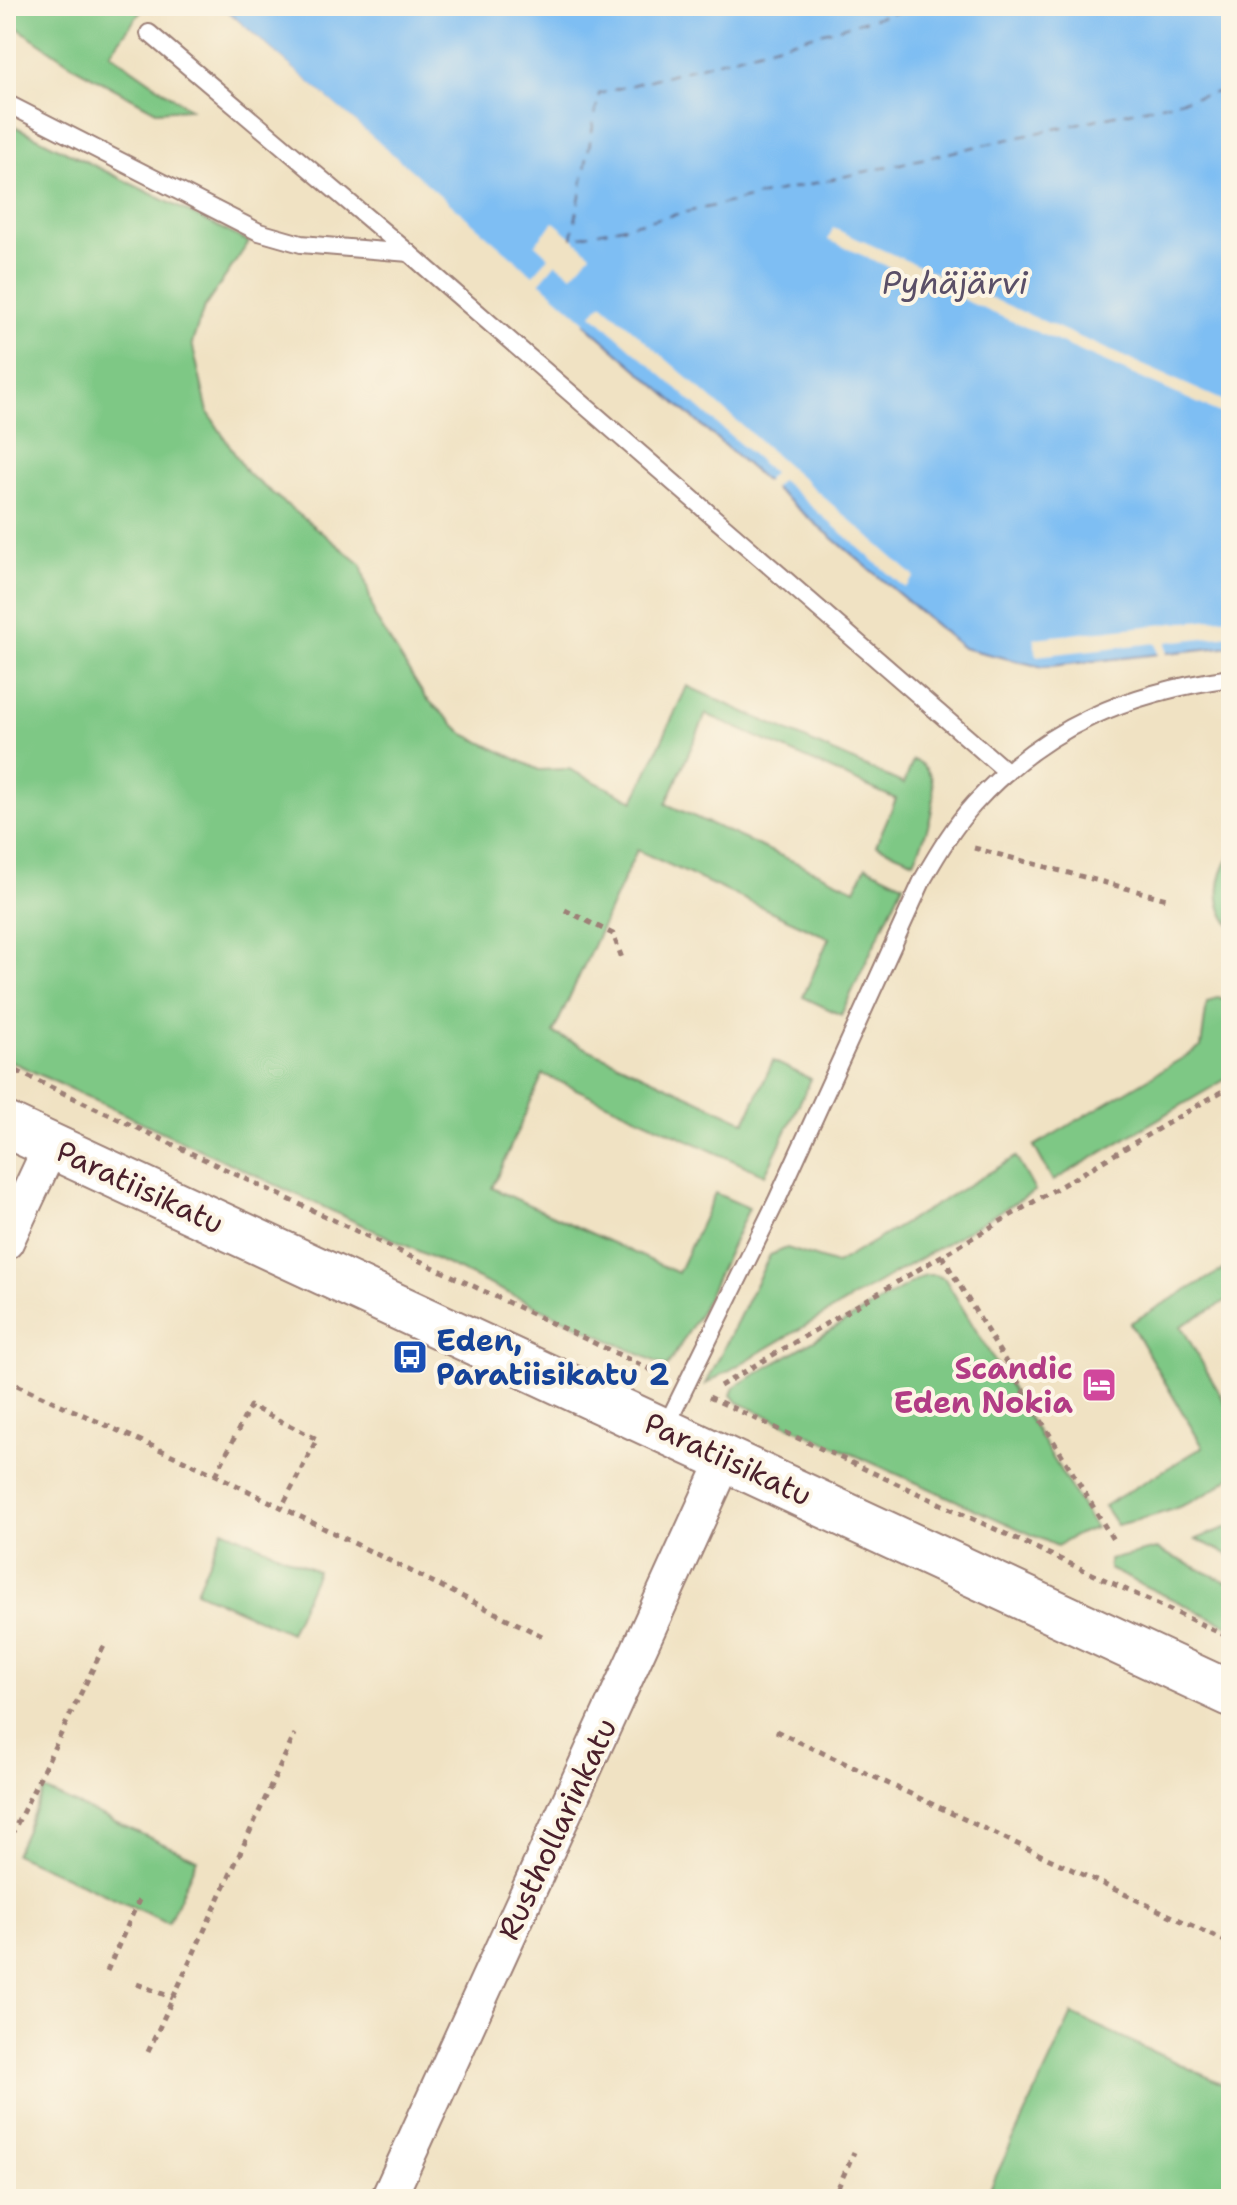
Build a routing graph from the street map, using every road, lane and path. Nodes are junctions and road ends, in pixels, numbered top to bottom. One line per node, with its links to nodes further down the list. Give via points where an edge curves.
1 (149, 33): 3 (lane)
2 (6, 103): 3 (lane, via 259,232 301,244)
3 (409, 253): 5 (lane)
4 (1231, 678): 5 (lane, via 1119,703 1039,746)
5 (1007, 772): 6 (lane)
6 (946, 840): 7 (path); 17 (lane)
7 (1167, 899)
8 (565, 910): 9 (path, via 613,934)
9 (623, 961)
10 (6, 1066): 17 (path)
11 (1231, 1086): 15 (path)
12 (6, 1125): 13 (street, Paratiisikatu)
13 (51, 1146): 14 (street); 18 (street, Paratiisikatu)
14 (6, 1242)
15 (942, 1256): 22 (path); 24 (path, via 705,1395)
16 (6, 1380): 20 (path)
17 (686, 1386): 18 (lane)
18 (665, 1430): 19 (street, Paratiisikatu)
19 (726, 1458): 26 (street, Paratiisikatu); 37 (street, Rusthollarinkatu)
20 (216, 1475): 21 (path); 21 (path, via 250,1406 317,1439)
21 (282, 1507): 23 (path)
22 (1115, 1543)
23 (542, 1636)
24 (1231, 1638)
25 (104, 1646): 29 (path)
26 (1231, 1694)
27 (776, 1731): 31 (path)
28 (295, 1734): 34 (path)
29 (6, 1846)
30 (139, 1900): 32 (path)
31 (1231, 1944)
32 (107, 1971)
33 (137, 1984): 34 (path)
34 (173, 1998): 35 (path)
35 (148, 2052)
36 (854, 2152): 38 (path)
37 (388, 2199)
38 (833, 2199)

